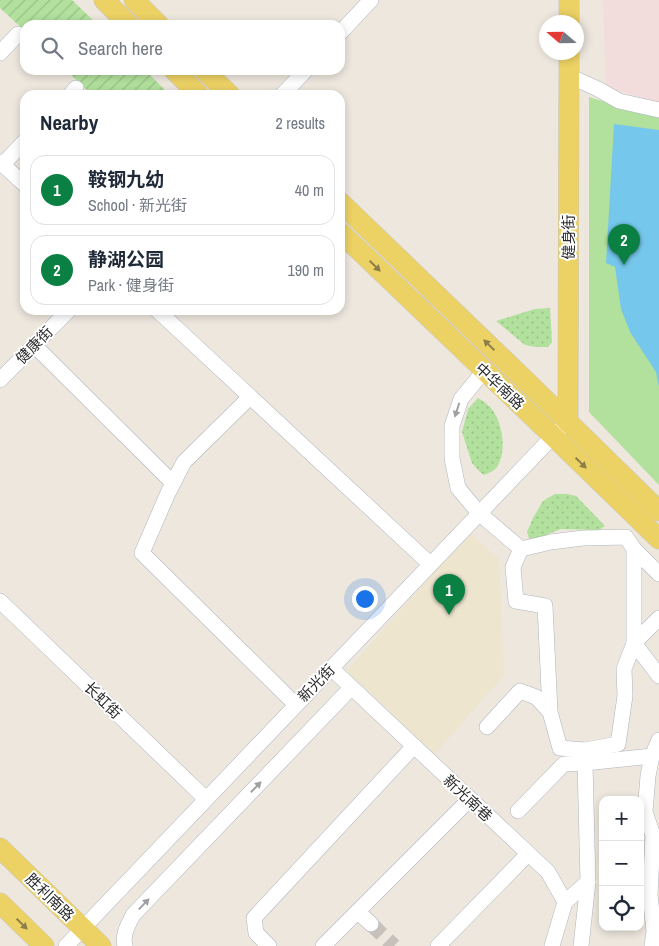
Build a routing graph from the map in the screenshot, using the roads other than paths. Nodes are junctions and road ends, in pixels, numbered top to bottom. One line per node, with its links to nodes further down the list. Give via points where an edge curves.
1 (104, 0): 6 (main road)
2 (134, 0): 7 (main road)
3 (371, 0): 8 (street)
4 (569, 0): 5 (main road)
5 (569, 15)
6 (124, 20)
7 (154, 20)
8 (345, 28)
9 (18, 34): 10 (street)
10 (0, 53)
11 (569, 60): 15 (main road, 健身街)
12 (179, 75): 16 (main road)
13 (209, 75): 17 (main road)
14 (301, 75): 18 (street)
15 (569, 76): 19 (street, via 619,101); 31 (main road, 健身街)
16 (194, 90)
17 (225, 90)
18 (287, 90)
19 (659, 110)
20 (20, 146): 21 (street)
21 (1, 163): 22 (street)
22 (20, 180)
23 (345, 207): 31 (main road, 中华南路, one-way to 23)
24 (345, 237): 28 (main road, 中华南路, one-way to 28)
25 (64, 315): 27 (street, 健康街)
26 (162, 315): 30 (street)
27 (34, 345): 29 (street, 健康街); 33 (street)
28 (484, 371): 32 (main road, 中华南路); 35 (street, one-way to 35, via 461,399 452,426 452,458 458,488)
29 (2, 376)
30 (250, 397): 33 (street, via 184,462); 39 (street)
31 (568, 422): 32 (street, 新光街); 34 (main road, 中华南路)
32 (553, 436): 35 (street, 新光街); 36 (main road, 中华南路, one-way to 36)
33 (173, 483): 47 (street, via 142,553)
34 (659, 511)
35 (479, 513): 37 (street); 39 (street, 新光街)
36 (659, 539)
37 (521, 549): 38 (street, via 583,538 626,537); 48 (street, via 513,567 516,601 544,606)
38 (634, 549): 40 (street); 43 (street)
39 (430, 564): 44 (street, 新光街)
40 (659, 574)
41 (0, 601): 54 (street, 长虹街)
42 (659, 618): 43 (street)
43 (634, 643): 45 (street); 48 (street, via 624,669 625,696 618,744 585,750 560,748)
44 (331, 668): 46 (street, 新光南巷); 47 (street, 新光街)
45 (659, 676)
46 (351, 688): 51 (street, 新光南巷); 69 (street, one-way to 46, via 123,940 127,926 134,915)
47 (296, 705): 54 (street, 新光街)
48 (550, 712): 49 (street, via 536,697 520,691)
49 (487, 727)
50 (659, 740): 52 (street)
51 (414, 746): 55 (street, 新光南巷); 70 (street, via 254,918 256,933)
52 (652, 756): 53 (street); 65 (street, via 645,812 653,835 650,895)
53 (585, 763): 56 (street, via 564,764); 59 (street)
54 (206, 799): 64 (street, 新光街)
55 (470, 799): 58 (street, 新光南巷); 62 (street)
56 (518, 812)
57 (0, 848): 64 (main road, 胜利南路)
58 (528, 854): 60 (street, 新光南巷, via 548,872); 72 (street)
59 (588, 882): 60 (street); 74 (street)
60 (565, 902): 73 (street)
61 (0, 903): 66 (main road, one-way to 66)
62 (358, 912): 63 (street); 71 (street)
63 (371, 924)
64 (83, 929): 67 (street, 新光街); 68 (main road, 胜利南路)
65 (655, 936)
66 (44, 946)
67 (66, 946)
68 (101, 946)
69 (125, 946)
70 (269, 946)
71 (323, 946)
72 (438, 946)
73 (552, 946)
74 (581, 946)

